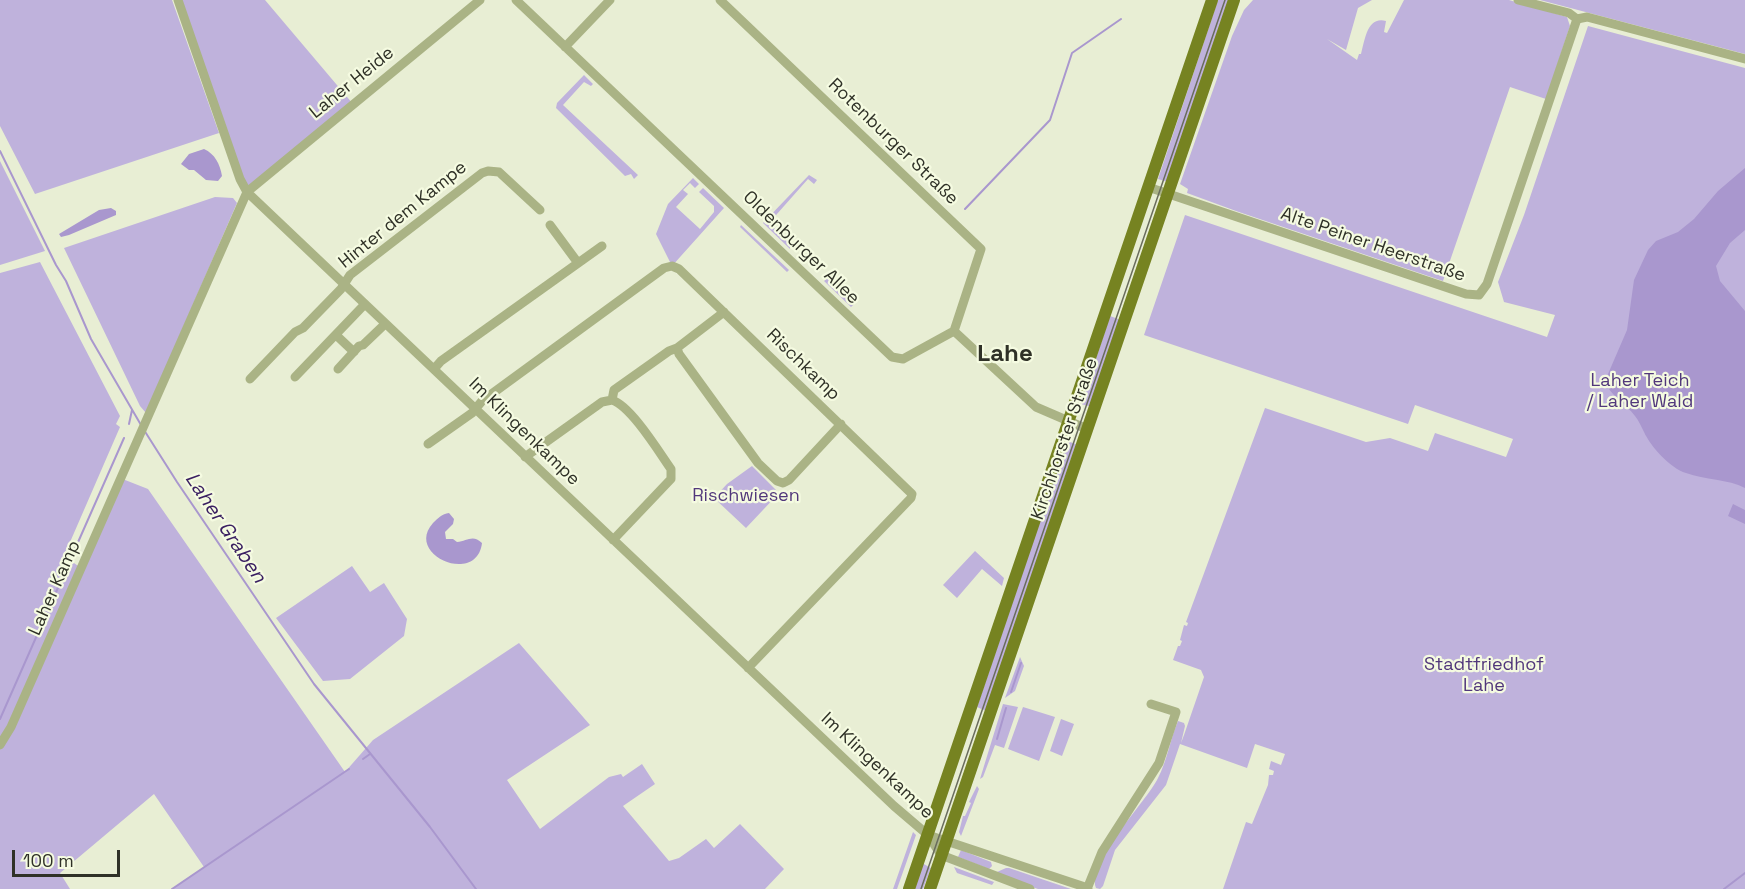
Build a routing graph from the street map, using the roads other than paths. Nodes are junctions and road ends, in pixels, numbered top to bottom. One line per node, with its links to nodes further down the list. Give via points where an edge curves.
1 (178, 0): 13 (street, Im Klingenkampe)
2 (516, 0): 10 (street, Oldenburger Allee)
3 (610, 0): 10 (street)
4 (720, 0): 23 (street, Rotenburger Straße, via 981,249)
5 (1212, 0): 12 (main road, Kirchhorster Straße)
6 (1234, 0): 14 (main road, Kirchhorster Straße)
7 (1518, 0): 9 (street, via 1569,13)
8 (475, 1): 13 (street, Laher Heide)
9 (1578, 19): 11 (street, via 1587,17); 14 (street, Alte Peiner Heerstraße, via 1487,284 1479,295 1466,294)
10 (565, 47): 23 (street, Oldenburger Allee, via 892,357 903,359)
11 (1745, 59)
12 (1148, 187): 14 (street, Alte Peiner Heerstraße); 33 (main road, Kirchhorster Straße)
13 (247, 192): 19 (street, Im Klingenkampe); 41 (street, Laher Kamp)
14 (1168, 193): 35 (main road, Kirchhorster Straße)
15 (540, 210): 19 (street, Hinter dem Kampe, via 503,175 488,171 350,275)
16 (550, 225): 18 (street)
17 (602, 246): 18 (street)
18 (578, 263): 28 (street)
19 (344, 284): 20 (street, Im Klingenkampe); 30 (street)
20 (365, 304): 22 (street, Im Klingenkampe); 24 (street)
21 (724, 312): 25 (street); 32 (street, Rischkamp, via 679,269 664,268); 34 (street, Rischkamp)
22 (385, 324): 26 (street); 28 (street, Im Klingenkampe)
23 (954, 332): 33 (street, via 1028,401)
24 (336, 335): 26 (street); 29 (street)
25 (677, 348): 31 (street, via 614,390); 34 (street, via 758,463 777,482 789,480)
26 (354, 352): 27 (street)
27 (338, 369)
28 (434, 369): 32 (street, Im Klingenkampe)
29 (295, 377)
30 (250, 379)
31 (612, 399): 37 (street); 38 (street, via 636,421 672,474)
32 (475, 409): 36 (street, Rischkamp); 37 (street, Im Klingenkampe)
33 (1069, 422): 35 (street); 42 (main road, Kirchhorster Straße)
34 (841, 424): 39 (street, Rischkamp, via 910,490 911,498)
35 (1087, 429): 43 (main road, Kirchhorster Straße)
36 (428, 444)
37 (525, 456): 38 (street, Im Klingenkampe)
38 (613, 540): 39 (street, Im Klingenkampe)
39 (748, 668): 42 (street, Im Klingenkampe)
40 (1151, 704): 48 (street, via 1176,712 1159,763 1102,852)
41 (0, 745)
42 (928, 835): 43 (street); 44 (street); 45 (main road, Kirchhorster Straße)
43 (947, 840): 44 (main road, Kirchhorster Straße); 48 (street)
44 (941, 855): 46 (main road, Kirchhorster Straße); 47 (street)
45 (909, 889)
46 (930, 889)
47 (1030, 889)
48 (1087, 889)

